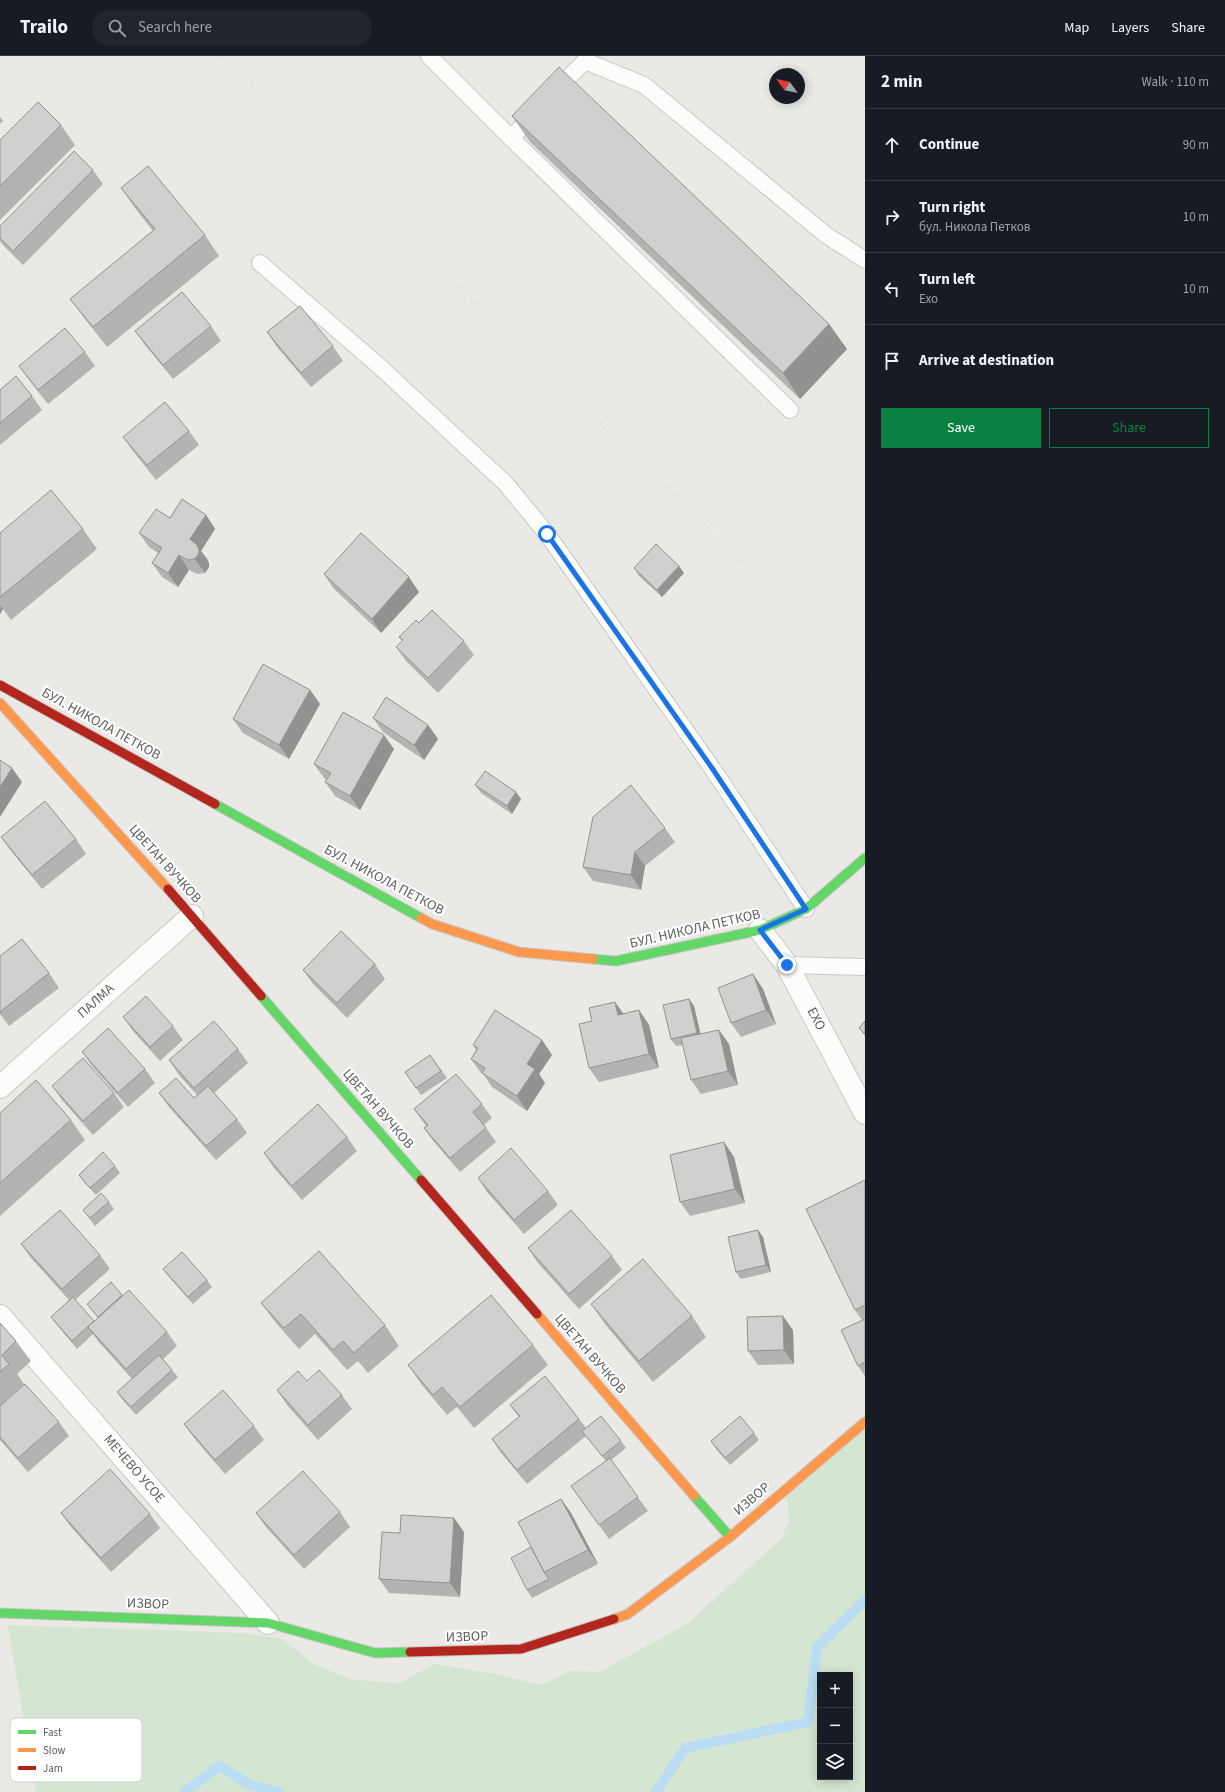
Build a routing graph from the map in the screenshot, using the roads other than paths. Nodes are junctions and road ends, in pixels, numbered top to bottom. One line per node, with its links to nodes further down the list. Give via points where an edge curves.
1 (429, 56): 2 (lane)
2 (511, 138): 3 (lane, via 585,61 644,85 826,235); 5 (lane)
3 (865, 260)
4 (260, 262): 9 (lane, via 378,365 506,484 547,534 712,768)
5 (790, 410)
6 (0, 685): 11 (street, БУЛ. НИКОЛА ПЕТКОВ, via 425,920 519,952 616,961)
7 (0, 703): 10 (street, ЦВЕТАН ВУЧКОВ)
8 (865, 858): 9 (street, БУЛ. НИКОЛА ПЕТКОВ)
9 (806, 909): 11 (street, БУЛ. НИКОЛА ПЕТКОВ)
10 (192, 916): 14 (street, ПАЛМА); 18 (street, ЦВЕТАН ВУЧКОВ)
11 (760, 930): 12 (street, ЕХО)
12 (787, 965): 13 (lane); 15 (street, ЕХО)
13 (865, 967)
14 (0, 1087)
15 (865, 1113)
16 (0, 1316): 20 (street, МЕЧЕВО УСОЕ)
17 (865, 1422): 18 (street, ИЗВОР)
18 (730, 1537): 20 (street, ИЗВОР, via 628,1614 521,1649 375,1653)
19 (0, 1614): 20 (street, ИЗВОР)
20 (268, 1622)

